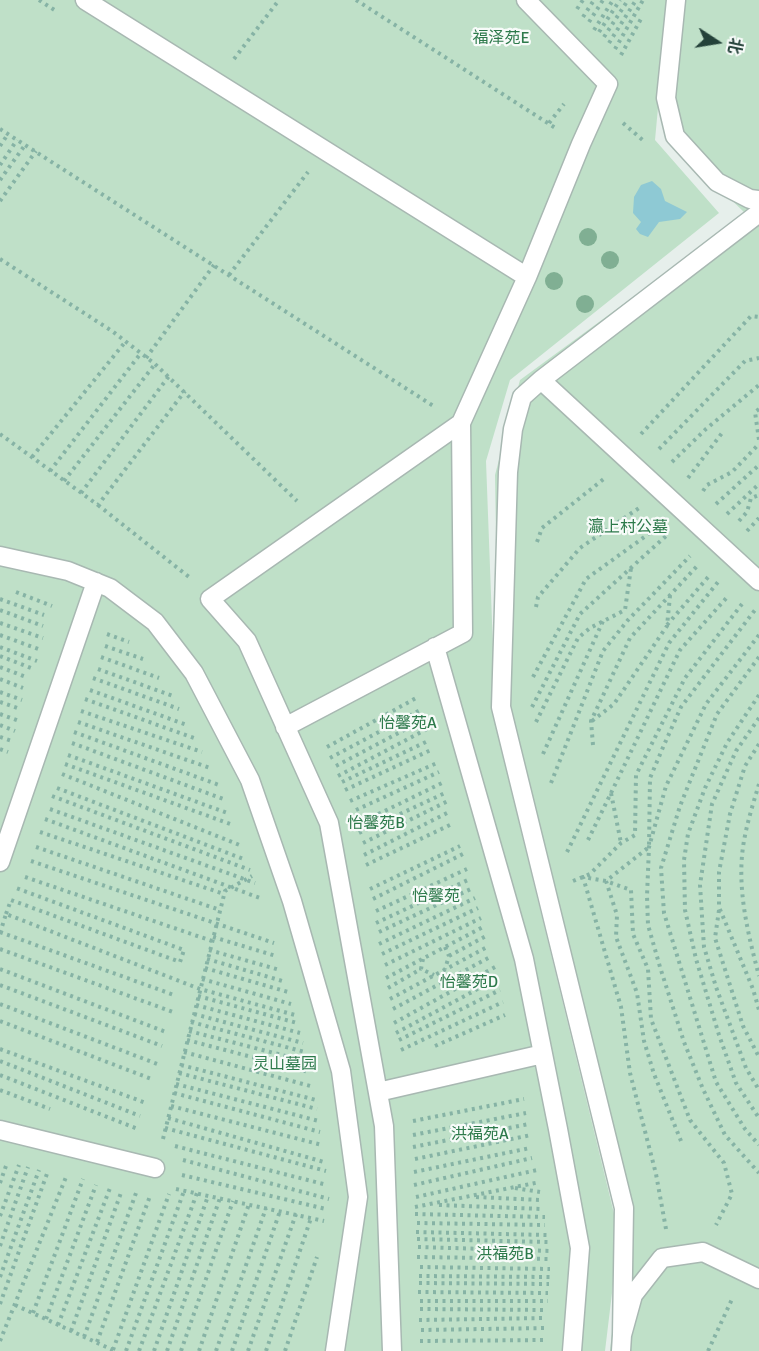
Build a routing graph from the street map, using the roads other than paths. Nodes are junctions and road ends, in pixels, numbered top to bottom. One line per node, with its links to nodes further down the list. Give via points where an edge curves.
1 (85, 0): 6 (lane)
2 (526, 0): 6 (lane, via 594,70 600,103)
3 (676, 0): 4 (lane, via 666,98 675,136 717,182)
4 (759, 200)
5 (759, 213): 7 (lane)
6 (527, 277): 8 (lane)
7 (541, 380): 10 (lane); 22 (lane, via 522,397 513,429 508,472 501,707 624,1208)
8 (461, 423): 12 (lane, via 463,633); 13 (lane, via 210,599 247,641)
9 (0, 556): 11 (lane, via 68,571)
10 (754, 577)
11 (96, 582): 14 (lane); 23 (lane, via 155,622 194,674 250,780 278,860 338,1082)
12 (435, 647): 13 (lane); 15 (lane, via 511,914)
13 (285, 727): 16 (lane, via 322,817)
14 (0, 862)
15 (543, 1054): 16 (lane); 20 (lane, via 559,1135)
16 (378, 1092): 19 (lane)
17 (0, 1130): 18 (lane, via 78,1149)
18 (157, 1161)
19 (388, 1245)
20 (575, 1273)
21 (752, 1276): 22 (lane, via 703,1252 662,1258 633,1295)
22 (622, 1343)
23 (335, 1351)

